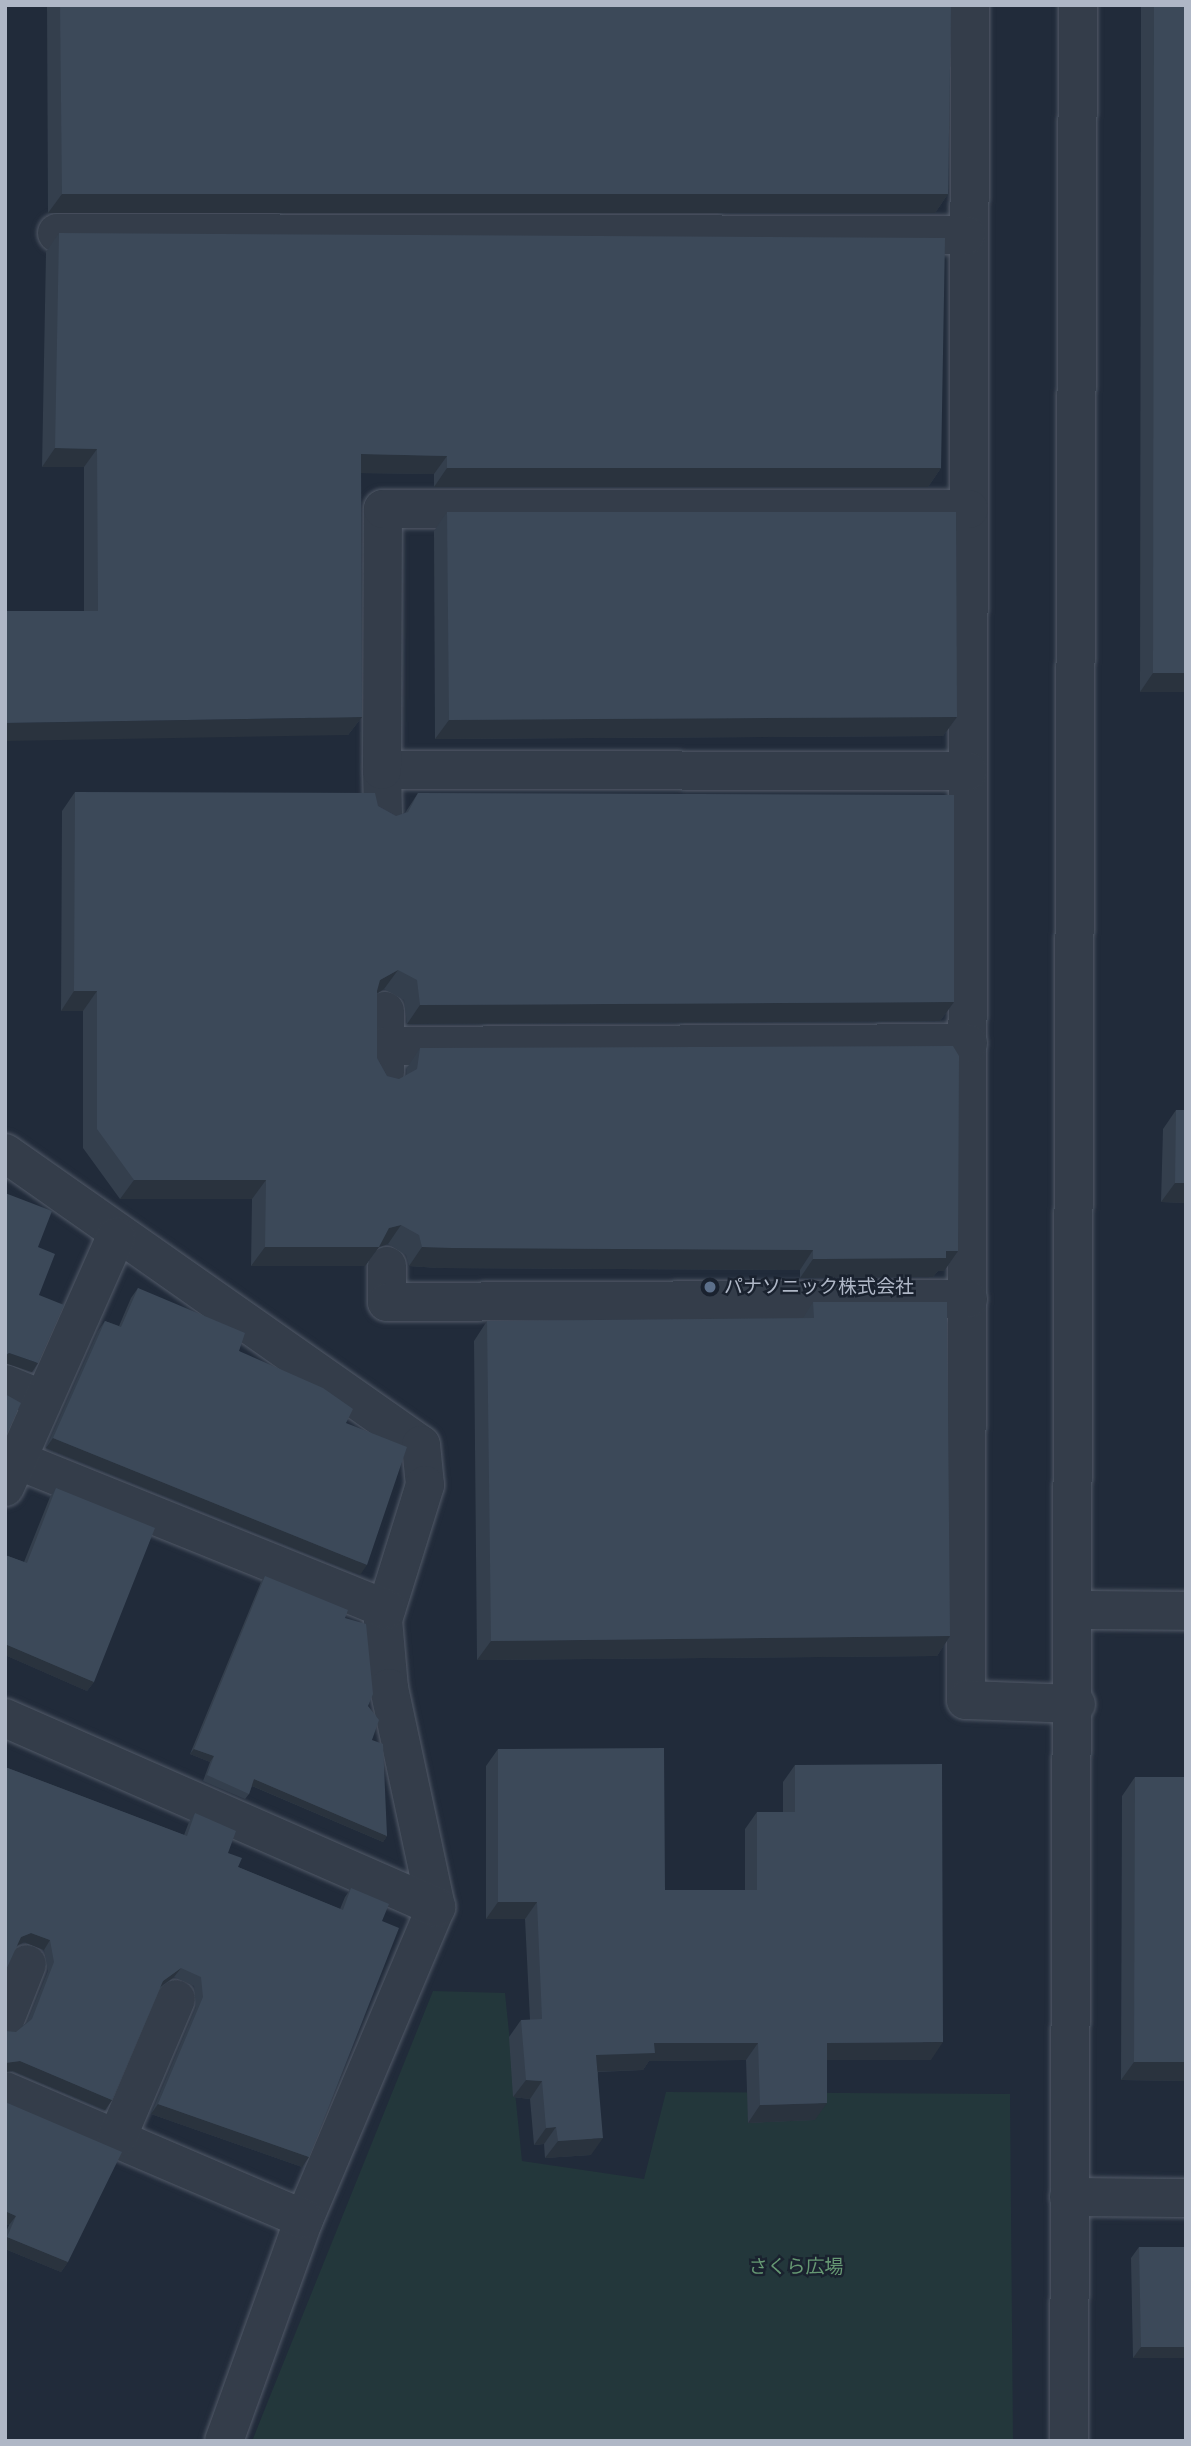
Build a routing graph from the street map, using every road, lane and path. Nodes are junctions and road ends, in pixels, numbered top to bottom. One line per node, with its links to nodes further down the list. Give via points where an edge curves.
1 (970, 5): 4 (street)
2 (1078, 5): 19 (street)
3 (57, 233): 4 (street)
4 (966, 235): 5 (street)
5 (969, 509): 6 (street, via 383,509); 7 (street)
6 (382, 770): 7 (street); 8 (street)
7 (968, 771): 9 (street)
8 (383, 813)
9 (968, 1043): 10 (street); 14 (street)
10 (385, 1045)
11 (5, 1153): 12 (street)
12 (116, 1236): 16 (street); 18 (street, via 421,1445 425,1485)
13 (387, 1266): 14 (street, via 387,1303)
14 (968, 1299): 21 (street, via 966,1700)
15 (5, 1384): 16 (street)
16 (43, 1399): 17 (street)
17 (11, 1474): 18 (street)
18 (386, 1609): 23 (street, via 389,1688)
19 (1076, 1609): 20 (street); 21 (street)
20 (1186, 1611)
21 (1076, 1704): 29 (street)
22 (5, 1717): 23 (street)
23 (436, 1907): 31 (street)
24 (27, 1964): 26 (street)
25 (176, 1999): 28 (street)
26 (5, 2020)
27 (5, 2091): 28 (street)
28 (117, 2138): 31 (street)
29 (1069, 2197): 30 (street); 33 (street)
30 (1186, 2198)
31 (304, 2219): 32 (street)
32 (225, 2441)
33 (1069, 2441)

